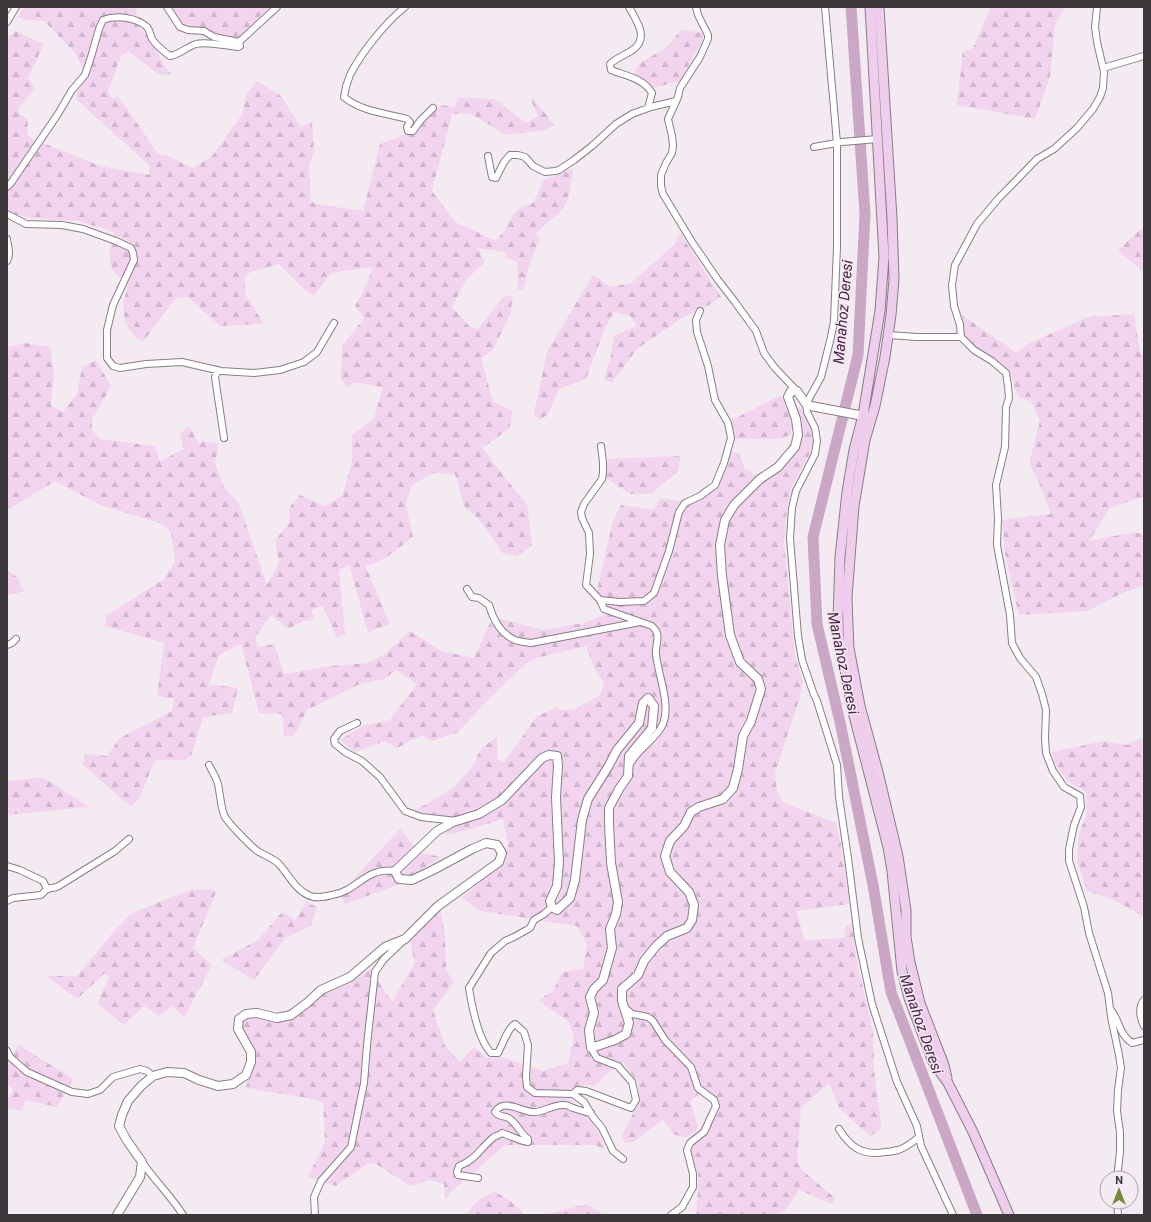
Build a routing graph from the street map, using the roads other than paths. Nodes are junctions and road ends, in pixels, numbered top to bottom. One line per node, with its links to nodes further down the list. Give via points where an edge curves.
1 (16, 7): 11 (street)
2 (167, 7): 12 (street, via 180,28 204,31)
3 (277, 7): 12 (street)
4 (405, 7): 16 (street, via 372,42 350,75 344,96 352,103 407,119 410,122 408,131 413,131)
5 (629, 7): 17 (street, via 642,31 641,41 614,60 610,64 611,70 648,86 652,93)
6 (696, 7): 15 (street, via 708,39 680,88)
7 (825, 7): 19 (street)
8 (870, 7): 18 (main road)
9 (879, 7): 28 (main road, via 893,253 893,297)
10 (1097, 7): 14 (street, via 1095,27)
11 (7, 22)
12 (239, 42): 22 (street, via 238,47 198,44 170,56 152,39 148,28 138,22 119,17 103,20 84,75)
13 (1144, 56): 14 (street)
14 (1103, 68): 29 (street, via 1103,88 1093,109 1077,128 1054,149 1037,159 998,199 977,224 955,265 952,285)
15 (676, 101): 17 (street); 31 (street, via 668,119 673,146 661,175 664,194 692,242 756,331 764,353)
16 (433, 108)
17 (648, 108): 21 (street, via 616,124 574,160 554,172 545,172 533,166 525,157 510,155 496,178 492,177)
18 (876, 139): 19 (street); 33 (main road, via 884,257 880,311)
19 (839, 142): 20 (street); 32 (street, via 834,321 821,378)
20 (814, 147)
21 (488, 156)
22 (7, 187)
23 (7, 214): 30 (street, via 26,224 62,225 83,229 131,248 134,260 113,305 107,330 107,358 113,366 120,368 182,362)
24 (7, 239): 25 (street)
25 (7, 261)
26 (700, 311): 37 (street, via 696,320 697,332 715,400 728,423 731,438 724,463 715,485 685,503 679,512 654,593 644,601)
27 (334, 323): 30 (street, via 317,352 304,362 280,370 254,373)
28 (888, 335): 29 (street); 33 (main road, via 885,357)
29 (961, 337): 54 (street, via 974,350 1006,373 1009,398 1006,407 1005,447 996,484 997,545 1010,615 1012,643 1020,658 1036,677 1042,694 1046,710 1046,753 1053,771 1064,787 1080,796 1081,807 1074,825 1069,861 1084,907)
30 (218, 370): 34 (street, via 215,376)
31 (797, 391): 32 (street); 53 (street, via 791,391 788,397 796,419 798,435 795,447 778,467 760,479 734,505 726,520 720,545 730,634 740,662 758,679 761,689 751,721 743,736 733,788 723,799 691,812 684,826 670,841 666,856 670,872 689,892 694,905 692,920 687,928 667,936 656,946 638,975 622,989)
32 (808, 405): 33 (street); 63 (street, via 807,412 815,428 817,441 815,454 796,491 790,538 799,642 802,660 837,765 856,924 872,1004)
33 (864, 416): 73 (main road, via 854,450 847,492 840,557 839,637 852,708 888,848 902,971 909,998 933,1062 948,1083)
34 (224, 438)
35 (601, 446): 37 (street, via 604,473 581,512 589,533 590,554 586,585)
36 (467, 589): 38 (street, via 472,597 479,598 489,605 500,629 516,640 532,643)
37 (600, 600): 38 (street, via 604,609)
38 (640, 622): 43 (street, via 652,626 657,634 656,653 666,712 659,731 633,757)
39 (16, 639): 40 (street)
40 (7, 645)
41 (357, 723): 44 (street, via 340,731 334,739 335,744 380,776 405,811 421,817)
42 (209, 765): 47 (street, via 218,783 223,814 227,821 256,850 278,863 290,880 306,895 320,897 343,893 377,872)
43 (628, 767): 50 (street, via 629,756 652,728 654,706 648,698 643,703 639,723 617,750 588,799 582,820 575,880 570,898 557,910); 57 (street, via 628,776 609,808 611,863 618,902 610,929 612,948 603,980 590,997 594,1013 589,1030)
44 (457, 821): 47 (street, via 436,831); 50 (street, via 479,814 502,800 542,758 549,755 557,756 559,862 557,886 550,901)
45 (129, 839): 48 (street, via 115,851 57,887)
46 (7, 866): 48 (street, via 43,881)
47 (395, 871): 51 (street, via 399,879 412,880 486,843 497,845 502,853 499,862 438,906)
48 (47, 889): 49 (street, via 41,895)
49 (7, 901)
50 (552, 907): 60 (street, via 534,920 530,928 505,941 491,953 469,988 478,1028 488,1050 498,1054 510,1027 515,1024 524,1032 528,1046 527,1087 535,1093)
51 (405, 939): 59 (street, via 385,947 350,977 321,990 291,1015 277,1018 257,1013 246,1014 239,1019 238,1029 251,1052 252,1062 246,1075 233,1084 218,1086 184,1073 167,1072); 70 (street, via 384,958 375,972 364,1083 351,1147 321,1181 314,1197)
52 (1144, 1000): 55 (street, via 1141,1004 1141,1018)
53 (623, 1006): 57 (street, via 629,1023 626,1034); 71 (street, via 632,1014 653,1020 665,1040 691,1067 698,1088 714,1100 716,1106 704,1132 690,1143 687,1150 692,1188 682,1207)
54 (1110, 1007): 56 (street, via 1124,1038 1132,1042); 66 (street, via 1120,1068 1117,1111 1120,1132)
55 (1144, 1026)
56 (1144, 1040)
57 (591, 1048): 60 (street, via 597,1058 618,1066 632,1082 636,1100 631,1108 586,1091 577,1090)
58 (7, 1051): 59 (street, via 27,1072 72,1092 88,1094 100,1090 113,1077 140,1069 148,1071)
59 (153, 1076): 65 (street, via 128,1101 119,1126)
60 (573, 1094): 61 (street, via 584,1102)
61 (591, 1113): 64 (street, via 602,1128 613,1151); 67 (street, via 558,1104 540,1112 511,1105 502,1106 495,1112 498,1116 510,1119 528,1142 502,1133 494,1137 474,1158 459,1166 456,1172 458,1175)
62 (839, 1129): 63 (street, via 853,1147 860,1151 879,1153 898,1150)
63 (919, 1137): 72 (street, via 929,1165)
64 (623, 1159)
65 (142, 1162): 68 (street, via 140,1177); 69 (street)
66 (1118, 1170)
67 (478, 1178)
68 (117, 1215)
69 (183, 1215)
70 (315, 1215)
71 (671, 1215)
72 (953, 1215)
73 (1009, 1215)

